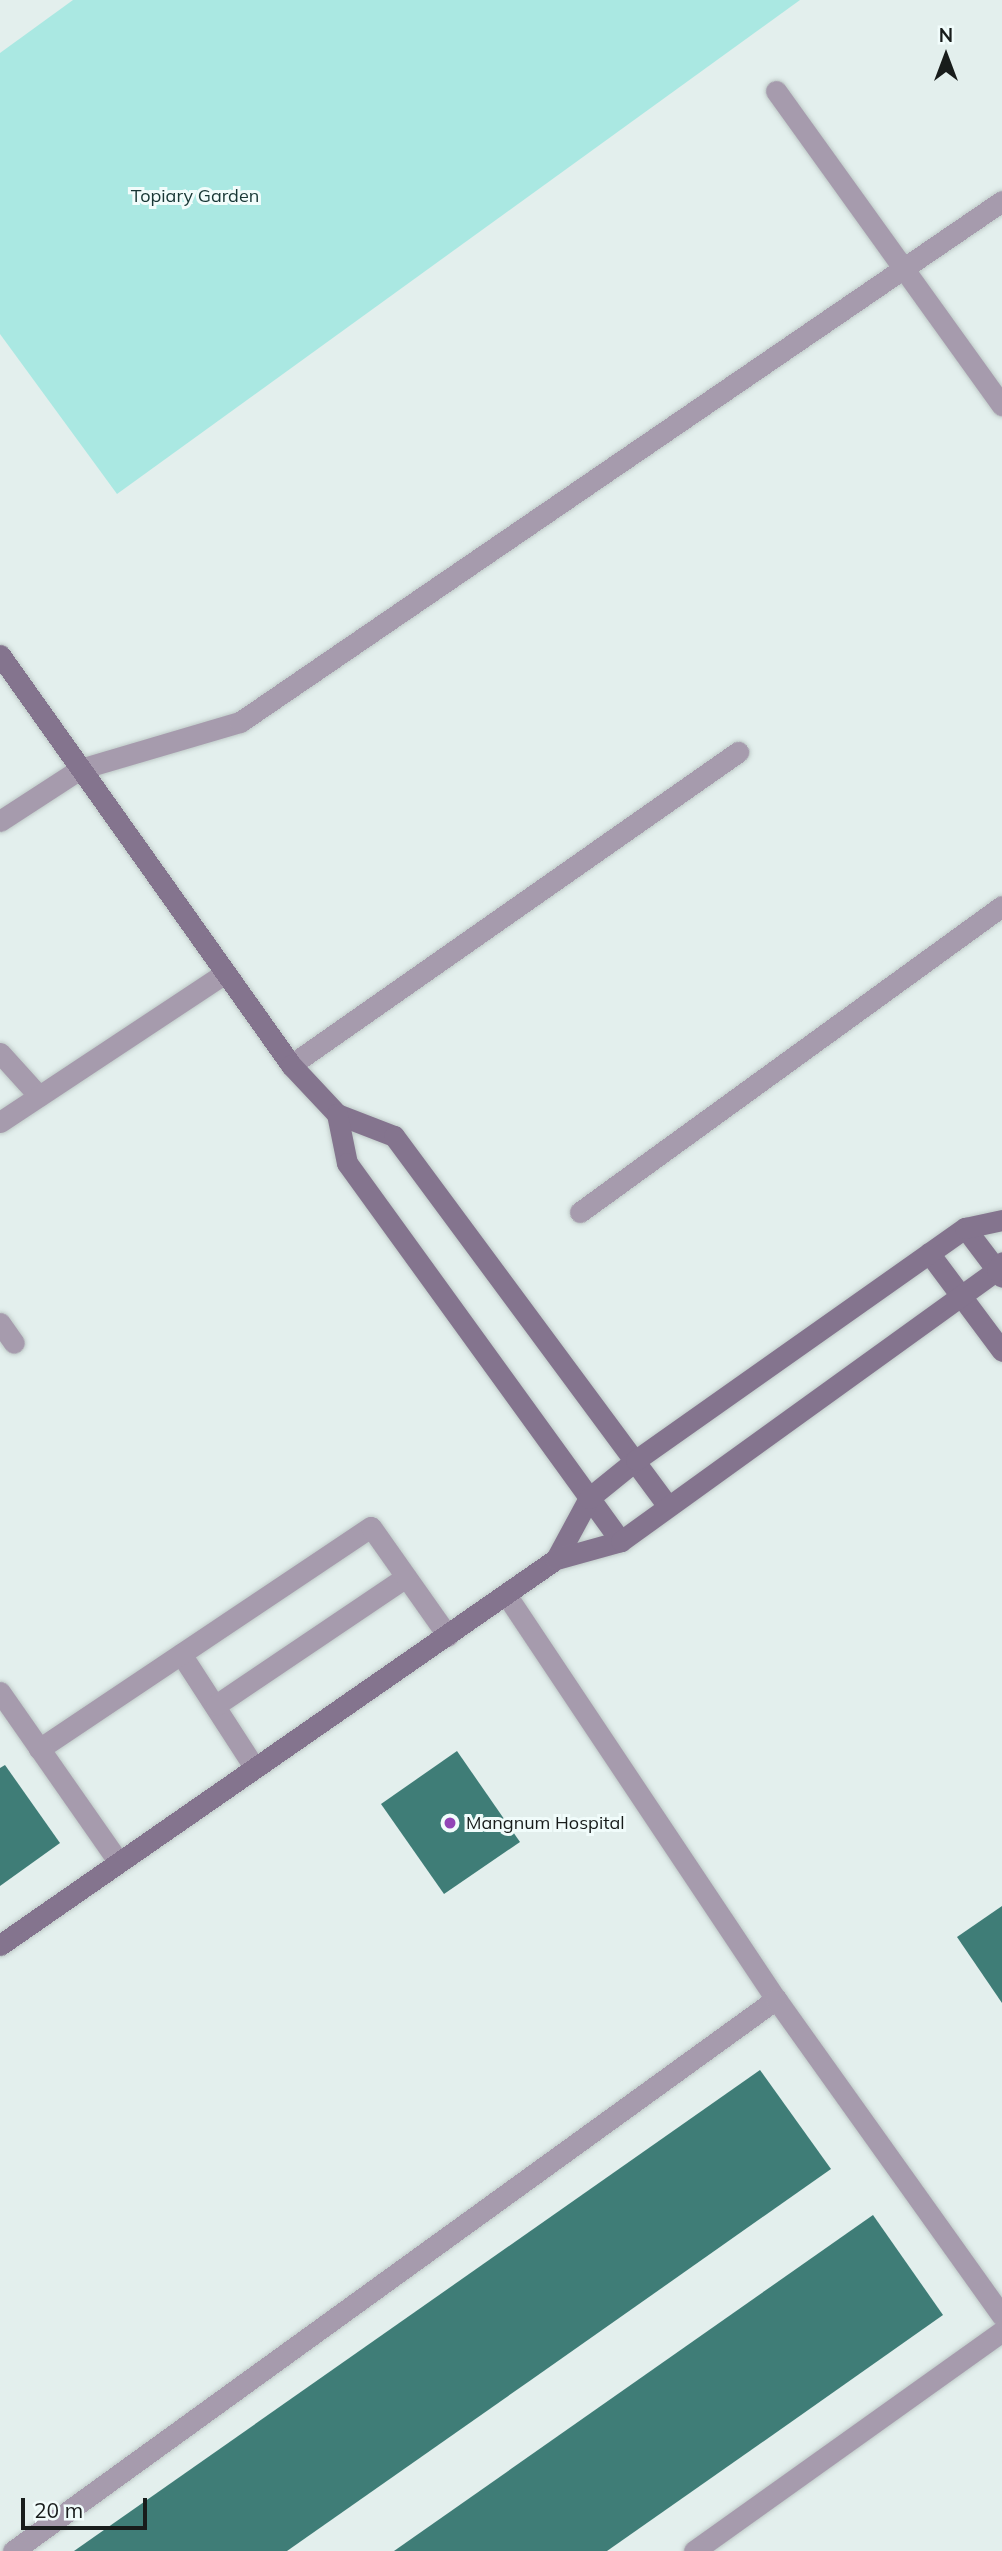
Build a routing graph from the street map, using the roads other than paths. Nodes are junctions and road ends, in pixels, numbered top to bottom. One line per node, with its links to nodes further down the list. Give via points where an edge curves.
1 (776, 91): 3 (street)
2 (1002, 201): 3 (street)
3 (904, 268): 4 (street); 7 (street, via 240,722)
4 (1002, 405)
5 (0, 655): 7 (street)
6 (738, 752): 12 (street)
7 (80, 769): 8 (street); 10 (street)
8 (0, 821)
9 (1002, 906): 16 (street)
10 (225, 973): 12 (street); 13 (street)
11 (0, 1053): 13 (street)
12 (291, 1065): 14 (street)
13 (40, 1096): 15 (street)
14 (337, 1114): 25 (street, via 394,1136); 26 (street, via 347,1163)
15 (0, 1122)
16 (580, 1212)
17 (1002, 1220): 18 (street)
18 (965, 1228): 19 (street); 20 (street)
19 (929, 1253): 21 (street); 25 (street)
20 (1000, 1270): 21 (street)
21 (961, 1296): 24 (street); 27 (street)
22 (0, 1323): 23 (street)
23 (14, 1343)
24 (1002, 1351)
25 (636, 1460): 26 (street); 27 (street)
26 (589, 1498): 28 (street); 29 (street)
27 (668, 1506): 28 (street)
28 (621, 1541): 29 (street)
29 (556, 1559): 31 (street)
30 (406, 1577): 32 (street); 33 (street, via 370,1527); 35 (street)
31 (507, 1596): 32 (street); 40 (street)
32 (448, 1636): 37 (street)
33 (181, 1654): 35 (street); 36 (street)
34 (0, 1692): 36 (street)
35 (216, 1705): 37 (street)
36 (40, 1749): 38 (street)
37 (254, 1767): 38 (street)
38 (117, 1860): 39 (street)
39 (0, 1944)
40 (776, 1999): 41 (street); 43 (street)
41 (1002, 2316)
42 (1002, 2331): 44 (street)
43 (13, 2551)
44 (695, 2551)

